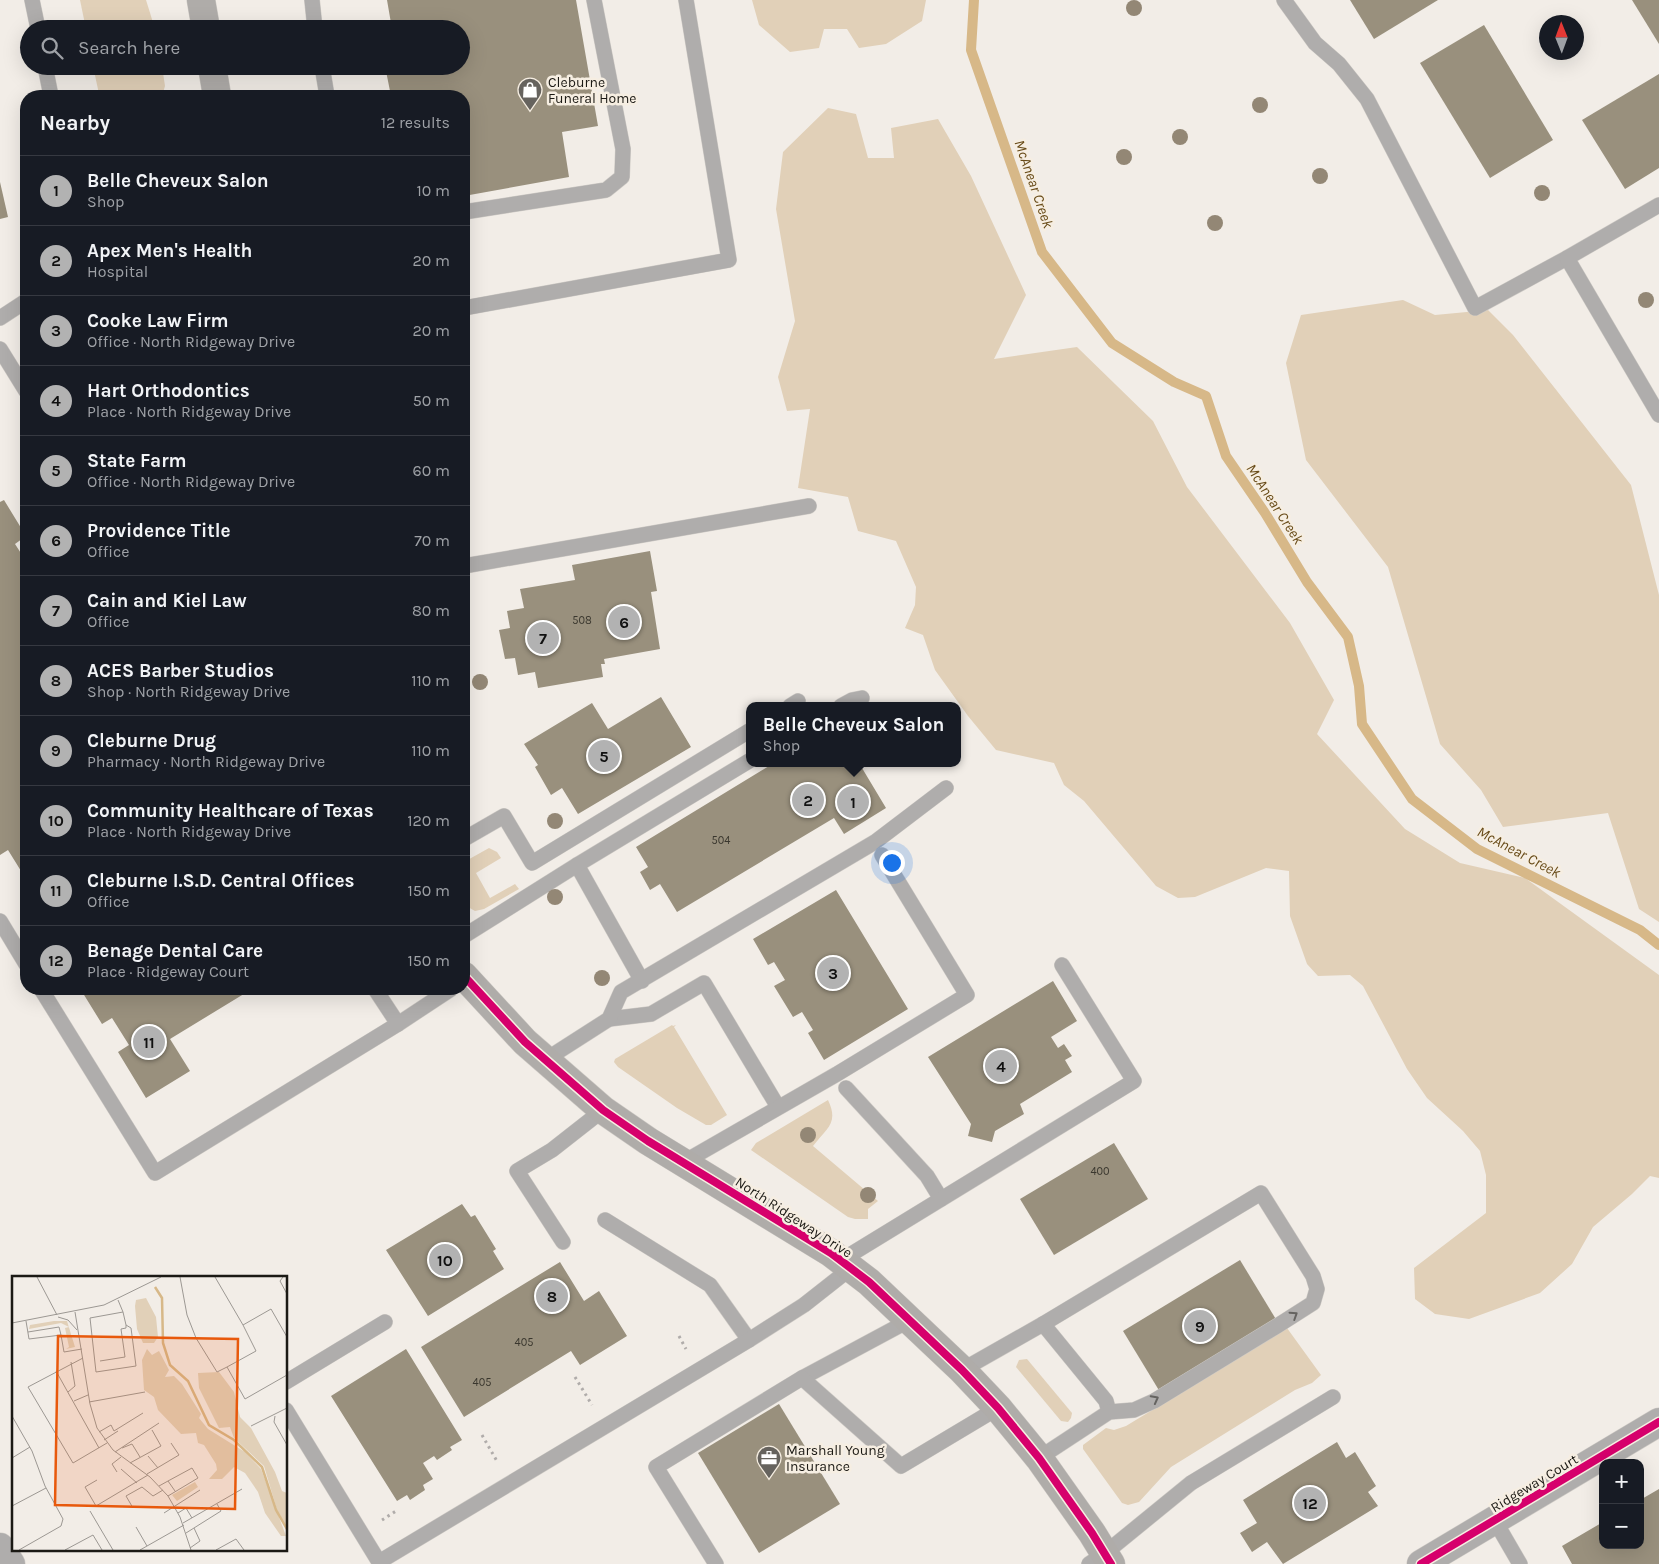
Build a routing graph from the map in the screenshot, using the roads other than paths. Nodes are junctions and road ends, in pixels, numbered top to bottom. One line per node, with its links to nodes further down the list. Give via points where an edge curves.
1 (32, 0): 7 (lane)
2 (201, 0): 8 (street)
3 (312, 0): 9 (lane)
4 (594, 0): 17 (lane, via 623,150 622,177 606,190)
5 (686, 0): 20 (lane, via 729,260)
6 (1284, 0): 18 (lane, via 1315,43 1339,64 1367,99 1475,308)
7 (36, 20)
8 (204, 20)
9 (314, 20)
10 (47, 75): 13 (lane)
11 (213, 75): 14 (street)
12 (324, 75): 15 (lane)
13 (50, 90)
14 (215, 90)
15 (326, 90)
16 (1659, 205): 18 (lane)
17 (470, 211)
18 (1568, 258): 24 (lane)
19 (20, 306): 21 (lane)
20 (470, 307)
21 (0, 318)
22 (0, 349): 23 (lane)
23 (20, 381)
24 (1659, 415)
25 (809, 506): 26 (lane)
26 (470, 565)
27 (862, 698): 28 (lane)
28 (848, 702)
29 (746, 733): 32 (lane, via 532,863 504,816)
30 (746, 763): 34 (lane)
31 (946, 788): 39 (lane, via 875,842)
32 (470, 836)
33 (882, 855): 48 (lane, via 967,995)
34 (577, 865): 36 (lane); 39 (lane)
35 (0, 922): 37 (lane)
36 (470, 932)
37 (20, 954)
38 (1062, 965): 51 (lane, via 1134,1081)
39 (642, 980): 44 (lane, via 621,992)
40 (470, 990): 46 (street, North Ridgeway Drive)
41 (45, 995): 45 (lane, via 155,1173)
42 (379, 995): 45 (lane)
43 (440, 995): 45 (lane)
44 (609, 1019): 46 (lane); 48 (lane, via 651,1014 704,983)
45 (398, 1024)
46 (545, 1060): 49 (street, North Ridgeway Drive)
47 (846, 1088): 51 (lane, via 926,1176)
48 (778, 1107): 50 (lane)
49 (603, 1110): 50 (street, North Ridgeway Drive); 53 (lane, via 552,1150 517,1171)
50 (684, 1162): 54 (street, North Ridgeway Drive)
51 (941, 1199): 54 (lane)
52 (605, 1220): 58 (lane, via 710,1285)
53 (563, 1242)
54 (846, 1264): 55 (street, North Ridgeway Drive); 58 (lane, via 804,1305)
55 (910, 1320): 59 (street, North Ridgeway Drive); 60 (lane)
56 (385, 1322): 61 (lane)
57 (1044, 1324): 59 (lane); 64 (lane, via 1106,1401); 64 (lane, one-way to 57, via 1134,1410 1154,1400 1313,1302 1317,1290 1314,1276 1261,1193)
58 (748, 1340): 65 (lane, via 379,1562)
59 (962, 1370): 63 (street, North Ridgeway Drive)
60 (802, 1378): 63 (lane, via 902,1466); 72 (lane, via 656,1467)
61 (288, 1381)
62 (1333, 1397): 70 (lane, via 1191,1483)
63 (998, 1408): 67 (street, North Ridgeway Drive)
64 (1109, 1412): 67 (lane)
65 (288, 1413)
66 (1659, 1422): 68 (street, Ridgeway Court)
67 (1039, 1458): 70 (street, North Ridgeway Drive, via 1092,1533)
68 (1495, 1521): 73 (street, Ridgeway Court); 74 (lane)
69 (0, 1547): 71 (street)
70 (1101, 1561)
71 (11, 1564)
72 (716, 1564)
73 (1421, 1564)
74 (1520, 1564)

